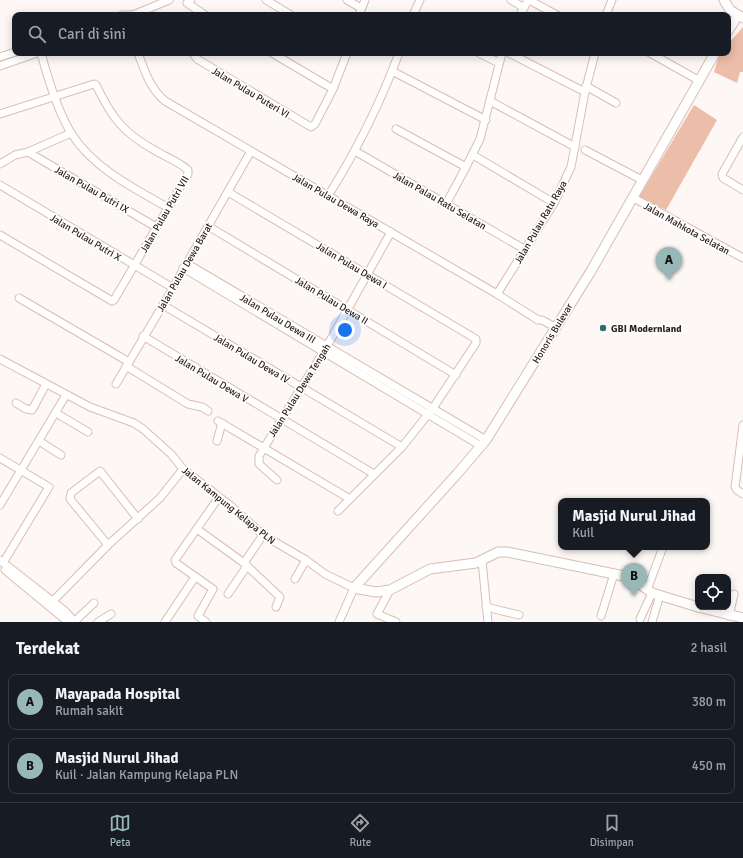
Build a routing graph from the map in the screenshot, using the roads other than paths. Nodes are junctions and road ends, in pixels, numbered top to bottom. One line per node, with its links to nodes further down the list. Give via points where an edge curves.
1 (169, 0): 12 (street)
2 (266, 0): 14 (street)
3 (347, 0): 15 (street)
4 (364, 0): 15 (street)
5 (420, 0): 16 (street)
6 (511, 0): 11 (street)
7 (529, 0): 11 (street); 18 (street)
8 (612, 0): 19 (street)
9 (724, 0): 20 (street, via 730,10)
10 (189, 2): 13 (street)
11 (524, 8): 17 (street)
12 (140, 12)
13 (201, 12)
14 (286, 12)
15 (360, 12)
16 (414, 12)
17 (522, 12)
18 (551, 12)
19 (607, 12)
20 (740, 17): 21 (street)
21 (731, 28)
22 (12, 53): 36 (street)
23 (28, 56): 38 (street)
24 (42, 56): 43 (street)
25 (139, 56): 53 (street, Jalan Pulau Dewa Raya, via 150,84 165,102)
26 (194, 56): 41 (street, Jalan Pulau Puteri VI, via 311,127 315,124)
27 (277, 56): 41 (street)
28 (346, 56): 41 (street)
29 (398, 56): 39 (street)
30 (485, 56): 37 (street)
31 (501, 56): 37 (street)
32 (516, 56): 42 (street)
33 (595, 56): 42 (street, Jalan Pulau Ratu Raya)
34 (655, 56): 40 (street)
35 (713, 56): 40 (street, Honoris Bulevar)
36 (0, 57)
37 (499, 63): 44 (street)
38 (0, 66)
39 (392, 71): 47 (street); 54 (street, via 378,107)
40 (698, 80): 59 (street, Honoris Bulevar)
41 (332, 89)
42 (585, 89): 45 (street); 51 (street, Jalan Pulau Ratu Raya)
43 (55, 97): 46 (street, Jalan Pulau Putri VII); 49 (street); 67 (street, Jalan Pulau Putri VII, via 91,83 96,85 108,109 136,140 188,170)
44 (490, 101): 47 (street); 51 (street)
45 (616, 103)
46 (0, 114)
47 (486, 120): 56 (street)
48 (396, 129): 58 (street)
49 (71, 133): 55 (street); 67 (street, via 85,150 110,172)
50 (743, 138): 61 (street, via 722,174 723,178)
51 (575, 147): 65 (street, Jalan Pulau Ratu Raya, via 571,167)
52 (585, 150): 59 (street)
53 (251, 151): 62 (street, Jalan Pulau Dewa Barat); 63 (street, Jalan Pulau Dewa Raya)
54 (356, 151): 63 (street); 66 (street, Jalan Palau Ratu Selatan)
55 (28, 152): 57 (street, via 14,155); 69 (street, Jalan Pulau Putri IX)
56 (473, 155): 58 (street); 65 (street)
57 (0, 164)
58 (466, 167): 66 (street)
59 (642, 180): 64 (street, Honoris Bulevar)
60 (0, 185): 74 (street, Jalan Pulau Putri X)
61 (743, 190)
62 (228, 192): 68 (street, Jalan Pulau Dewa Barat); 76 (street, Jalan Pulau Dewa I)
63 (328, 196): 70 (street, Jalan Pulau Dewa Raya)
64 (632, 198): 73 (street, Jalan Mahkota Selatan); 82 (street, Honoris Bulevar, via 591,271)
65 (554, 203): 72 (street, Jalan Pulau Ratu Raya)
66 (446, 204): 72 (street, Jalan Palau Ratu Selatan)
67 (167, 207): 69 (street, Jalan Pulau Putri VII)
68 (208, 226): 75 (street, Jalan Pulau Dewa Barat); 81 (street, Jalan Pulau Dewa II)
69 (156, 227): 74 (street, Jalan Pulau Putri VII)
70 (392, 232): 76 (street, Jalan Pulau Dewa Tengah); 78 (street, Jalan Pulau Dewa Raya)
71 (0, 236): 74 (street, Jalan Pulau Putri VII, via 112,301 117,299)
72 (524, 249): 78 (street, Jalan Pulau Ratu Raya)
73 (743, 258)
74 (134, 266): 77 (street, Jalan Pulau Putri X)
75 (185, 266): 77 (street, Jalan Pulau Dewa Barat); 84 (street, Jalan Pulau Dewa III)
76 (368, 273): 81 (street, Jalan Pulau Dewa Tengah); 87 (street, Jalan Pulau Dewa I, via 476,339)
77 (173, 288): 80 (street, Jalan Pulau Dewa Barat)
78 (497, 294): 82 (street, Jalan Pulau Dewa Raya, via 538,320)
79 (19, 298): 86 (street)
80 (163, 305): 83 (street, Jalan Pulau Dewa Barat); 90 (street, Jalan Pulau Dewa IV)
81 (346, 309): 84 (street, Jalan Pulau Dewa Tengah); 87 (street, Jalan Pulau Dewa II)
82 (555, 327): 102 (street, Honoris Bulevar)
83 (143, 336): 86 (street, Jalan Pulau Dewa Barat); 97 (street, Jalan Pulau Dewa V)
84 (324, 349): 90 (street, Jalan Pulau Dewa Tengah); 93 (street, Jalan Pulau Dewa III); 96 (street, Jalan Pulau Dewa III)
85 (0, 359): 88 (street, Jalan Kampung Kelapa PLN)
86 (127, 364): 89 (street, Jalan Pulau Dewa Barat); 94 (street, via 188,404)
87 (456, 375): 93 (street)
88 (46, 384): 91 (street, Jalan Kampung Kelapa PLN); 92 (street, via 32,410)
89 (116, 384)
90 (302, 388): 97 (street, Jalan Pulau Dewa Tengah); 103 (street, Jalan Pulau Dewa IV)
91 (66, 395): 95 (street); 109 (street, Jalan Kampung Kelapa PLN, via 98,411 134,423 171,454)
92 (16, 403)
93 (433, 408): 96 (street); 102 (street, Jalan Pulau Dewa III)
94 (208, 411)
95 (56, 413): 99 (street); 100 (street)
96 (428, 415): 102 (street, Jalan Pulau Dewa III); 103 (street)
97 (281, 420): 104 (street, Jalan Pulau Dewa Tengah); 110 (street, Jalan Pulau Dewa V)
98 (743, 425): 107 (street)
99 (88, 432)
100 (38, 441): 105 (street); 108 (street)
101 (217, 441): 104 (street, via 220,422)
102 (483, 443): 129 (street, Honoris Bulevar)
103 (402, 447): 110 (street)
104 (263, 448): 111 (street, Jalan Pulau Dewa Tengah, via 259,464); 114 (street)
105 (61, 455)
106 (0, 458): 108 (street)
107 (740, 465): 112 (street, via 735,487)
108 (21, 469): 115 (street); 124 (street, via 49,488)
109 (183, 469): 113 (street, Jalan Kampung Kelapa PLN); 117 (street, via 160,498)
110 (374, 474): 114 (street)
111 (277, 480)
112 (740, 492)
113 (219, 497): 118 (street); 119 (street, Jalan Kampung Kelapa PLN)
114 (350, 499): 116 (street)
115 (0, 504)
116 (338, 510)
117 (138, 519): 120 (street); 120 (street, via 100,471 71,493 70,499)
118 (198, 529): 125 (street); 127 (street, via 175,560)
119 (263, 535): 122 (street, Jalan Kampung Kelapa PLN); 125 (street)
120 (108, 545): 134 (street)
121 (662, 550): 131 (street)
122 (306, 560): 128 (street); 129 (street, Jalan Kampung Kelapa PLN, via 325,574)
123 (482, 561): 126 (street, Jalan Kampung Kelapa PLN, via 498,552 517,553); 130 (street, Jalan Kampung Kelapa PLN, via 430,569); 138 (street)
124 (1, 563): 134 (street)
125 (245, 564): 132 (street); 137 (street, via 280,597)
126 (614, 574): 131 (street, Jalan Kampung Kelapa PLN, via 636,581); 142 (street)
127 (195, 577): 148 (street); 149 (street, via 213,591 198,616)
128 (295, 579)
129 (354, 588): 130 (street, Jalan Kampung Kelapa PLN, via 376,592); 150 (street)
130 (390, 590): 151 (street, via 378,614)
131 (653, 593): 136 (street, Jalan Kampung Kelapa PLN); 144 (street); 153 (street)
132 (228, 594)
133 (734, 594): 143 (street)
134 (50, 603): 146 (street)
135 (94, 603): 146 (street)
136 (695, 606)
137 (276, 607)
138 (486, 607): 141 (street); 152 (street)
139 (709, 610): 143 (street, Jalan Kampung Kelapa PLN)
140 (111, 614): 147 (street)
141 (519, 615)
142 (601, 616)
143 (730, 616): 145 (street, Jalan Kampung Kelapa PLN)
144 (640, 618)
145 (743, 618)
146 (73, 622)
147 (98, 622)
148 (165, 622)
149 (206, 622)
150 (339, 622)
151 (396, 622)
152 (486, 622)
153 (652, 622)

